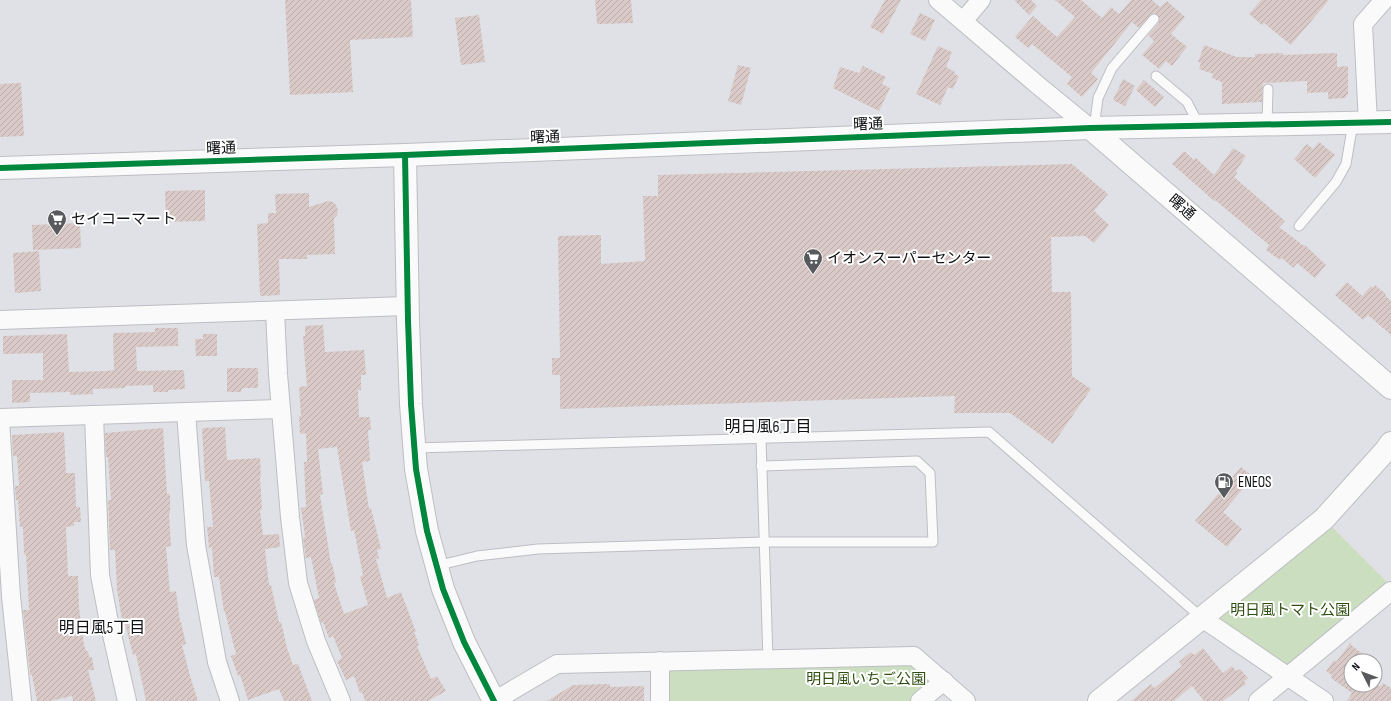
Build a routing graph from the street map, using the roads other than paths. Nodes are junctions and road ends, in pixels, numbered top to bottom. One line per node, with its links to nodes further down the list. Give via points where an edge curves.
1 (938, 0): 5 (street)
2 (980, 0): 5 (street)
3 (1384, 0): 9 (street, via 1363,24)
4 (1154, 19): 12 (lane, via 1112,68 1098,98)
5 (963, 21): 12 (street)
6 (1156, 76): 11 (lane, via 1187,102)
7 (1268, 89): 10 (lane)
8 (1391, 122): 9 (street)
9 (1360, 123): 10 (street); 15 (lane, via 1346,164 1336,182)
10 (1266, 125): 11 (street)
11 (1199, 126): 12 (street)
12 (1092, 128): 13 (street, 曙通); 19 (street, 曙通)
13 (405, 155): 14 (street, 曙通); 16 (street)
14 (0, 168)
15 (1299, 226)
16 (407, 306): 17 (street); 26 (street)
17 (275, 311): 18 (street); 20 (street)
18 (0, 320)
19 (1391, 388)
20 (281, 409): 21 (street); 39 (street, via 298,583 316,641)
21 (186, 412): 22 (street); 38 (street, via 196,545 217,662)
22 (94, 415): 23 (street); 37 (street, via 100,575)
23 (0, 419): 36 (street, via 11,596)
24 (761, 439): 26 (lane); 27 (lane); 31 (lane, via 989,432)
25 (1391, 443): 31 (street, via 1324,520)
26 (415, 448): 29 (street, via 416,469 427,531)
27 (762, 466): 28 (lane); 28 (lane, via 916,461 930,473 933,542)
28 (764, 542): 29 (lane, via 538,549 477,556); 32 (lane)
29 (436, 566): 40 (street, via 464,642)
30 (1391, 591): 34 (street)
31 (1202, 618): 34 (street); 44 (street)
32 (768, 659): 33 (street); 35 (street, via 914,656)
33 (660, 661): 40 (street, via 557,664); 41 (street)
34 (1287, 676): 45 (street); 46 (street)
35 (944, 682): 42 (street); 43 (street)
36 (22, 701)
37 (127, 701)
38 (230, 701)
39 (341, 701)
40 (494, 701)
41 (660, 701)
42 (920, 701)
43 (966, 701)
44 (1099, 701)
45 (1258, 701)
46 (1324, 701)

